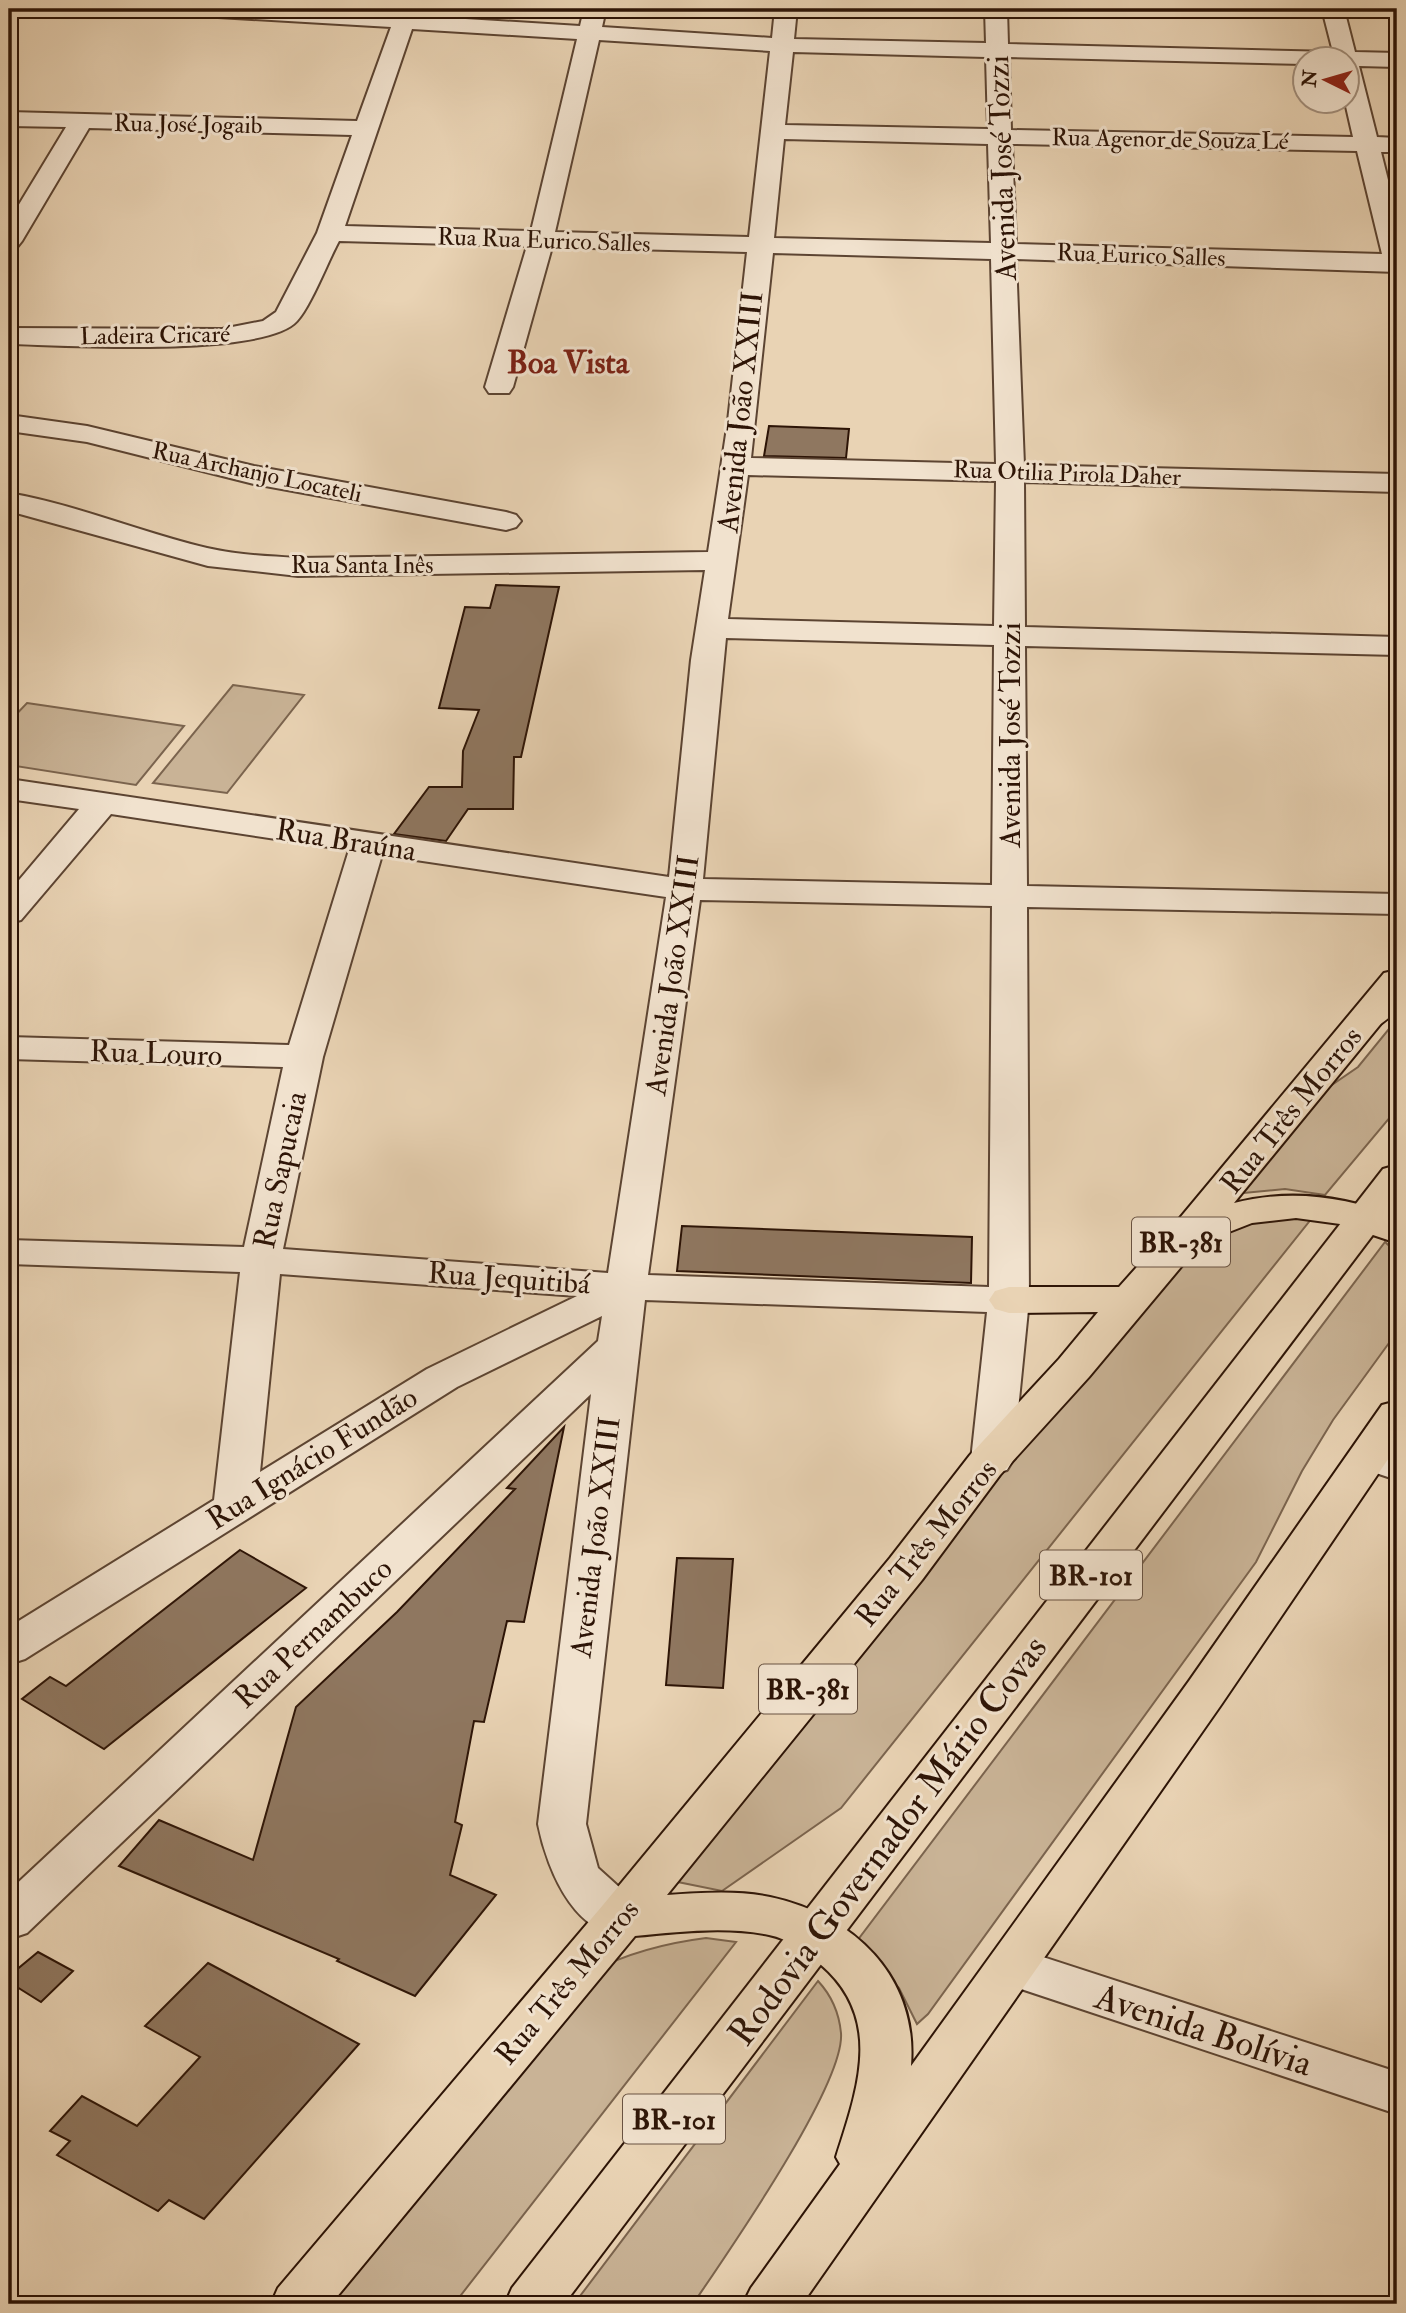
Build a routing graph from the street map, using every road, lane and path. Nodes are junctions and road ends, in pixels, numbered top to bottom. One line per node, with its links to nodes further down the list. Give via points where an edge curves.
1 (786, 9): 7 (street, Avenida João XXIII)
2 (996, 9): 9 (street, Avenida José Tozzi)
3 (1333, 9): 8 (street)
4 (218, 10): 5 (street)
5 (406, 15): 6 (street); 16 (street, Ladeira Cricaré)
6 (593, 20): 7 (street); 22 (street)
7 (782, 45): 9 (street); 17 (street, Avenida João XXIII)
8 (1343, 46)
9 (997, 52): 10 (street); 18 (street, Avenida José Tozzi)
10 (1290, 58)
11 (1360, 59): 12 (street)
12 (1397, 60)
13 (1360, 114): 19 (street)
14 (9, 120): 15 (street, Rua José Jogaib)
15 (81, 122): 16 (street, Rua José Jogaib); 23 (street)
16 (367, 128): 21 (street, Ladeira Cricaré)
17 (775, 132): 18 (street, Rua Agenor de Souza Lé); 24 (street, Avenida João XXIII)
18 (1000, 135): 19 (street, Rua Agenor de Souza Lé); 25 (street, Avenida José Tozzi)
19 (1367, 144): 20 (street, Rua Agenor de Souza Lé); 26 (street)
20 (1397, 145)
21 (330, 233): 22 (street, Rua Rua Eurico Salles); 27 (street, Ladeira Cricaré, via 288,317 271,327 222,337)
22 (541, 240): 24 (street, Rua Rua Eurico Salles); 28 (street)
23 (9, 241)
24 (758, 246): 25 (street, Rua Eurico Salles); 30 (street, Avenida João XXIII)
25 (1005, 251): 26 (street, Rua Eurico Salles); 31 (street, Avenida José Tozzi)
26 (1397, 263)
27 (9, 336)
28 (499, 387)
29 (9, 423): 34 (street, Rua Archanjo Locateli, via 87,434 254,475)
30 (736, 466): 31 (street, Rua Otilia Pirola Daher); 35 (street, Avenida João XXIII)
31 (1010, 471): 32 (street, Rua Otilia Pirola Daher); 37 (street, Avenida José Tozzi)
32 (1397, 483)
33 (9, 502): 35 (street, Rua Santa Inês, via 198,555 249,564)
34 (506, 521)
35 (723, 561): 36 (street, Avenida João XXIII)
36 (712, 628): 37 (street); 42 (street, Avenida João XXIII)
37 (1011, 636): 38 (street); 43 (street, Avenida José Tozzi)
38 (1397, 646)
39 (9, 789): 40 (street, Rua Braúna)
40 (102, 804): 41 (street, Rua Braúna); 45 (street)
41 (368, 844): 42 (street, Rua Braúna); 50 (street, Rua Sapucaia)
42 (683, 889): 43 (street, Rua Braúna); 56 (street, Avenida João XXIII)
43 (1008, 894): 44 (street, Rua Braúna); 58 (street, Avenida José Tozzi)
44 (1397, 904)
45 (9, 914)
46 (1397, 981): 48 (main road, Rua Três Morros / BR-381)
47 (1397, 991): 48 (main road)
48 (1365, 1020): 53 (main road, Rua Três Morros / BR-381)
49 (9, 1048): 50 (street, Rua Louro)
50 (303, 1057): 55 (street, Rua Sapucaia)
51 (1397, 1177): 52 (main road, Rodovia Governador Mário Covas / BR-101)
52 (1382, 1224): 53 (main road, via 1299,1206 1250,1209 1216,1220); 67 (main road, Rodovia Governador Mário Covas / BR-101)
53 (1183, 1240): 57 (main road, Rua Três Morros / BR-381)
54 (9, 1252): 55 (street, Rua Jequitibá)
55 (261, 1260): 56 (street, Rua Jequitibá); 63 (street, Rua Sapucaia)
56 (627, 1287): 58 (street, Rua Jequitibá); 59 (street, Avenida João XXIII); 63 (street, Rua Ignácio Fundão, via 442,1378)
57 (1130, 1299): 58 (main road); 61 (main road, Rua Três Morros / BR-381)
58 (1009, 1300): 61 (street, Avenida José Tozzi)
59 (618, 1345): 65 (street, Avenida João XXIII, via 562,1824 570,1866 588,1894); 66 (street, Rua Pernambuco)
60 (1397, 1415): 62 (main road)
61 (992, 1460): 65 (main road, Rua Três Morros / BR-381)
62 (1384, 1461): 68 (main road)
63 (235, 1505): 64 (street, Rua Ignácio Fundão)
64 (9, 1648)
65 (621, 1918): 67 (main road, via 741,1913 787,1921); 71 (main road, Rua Três Morros / BR-381)
66 (9, 1920)
67 (815, 1933): 70 (main road, via 860,1969 884,2011 887,2057 881,2100); 72 (main road, Rodovia Governador Mário Covas / BR-101)
68 (1012, 1966): 69 (street, Avenida Bolívia); 70 (main road)
69 (1397, 2093)
70 (854, 2189): 73 (main road)
71 (298, 2304)
72 (532, 2304)
73 (771, 2304)

